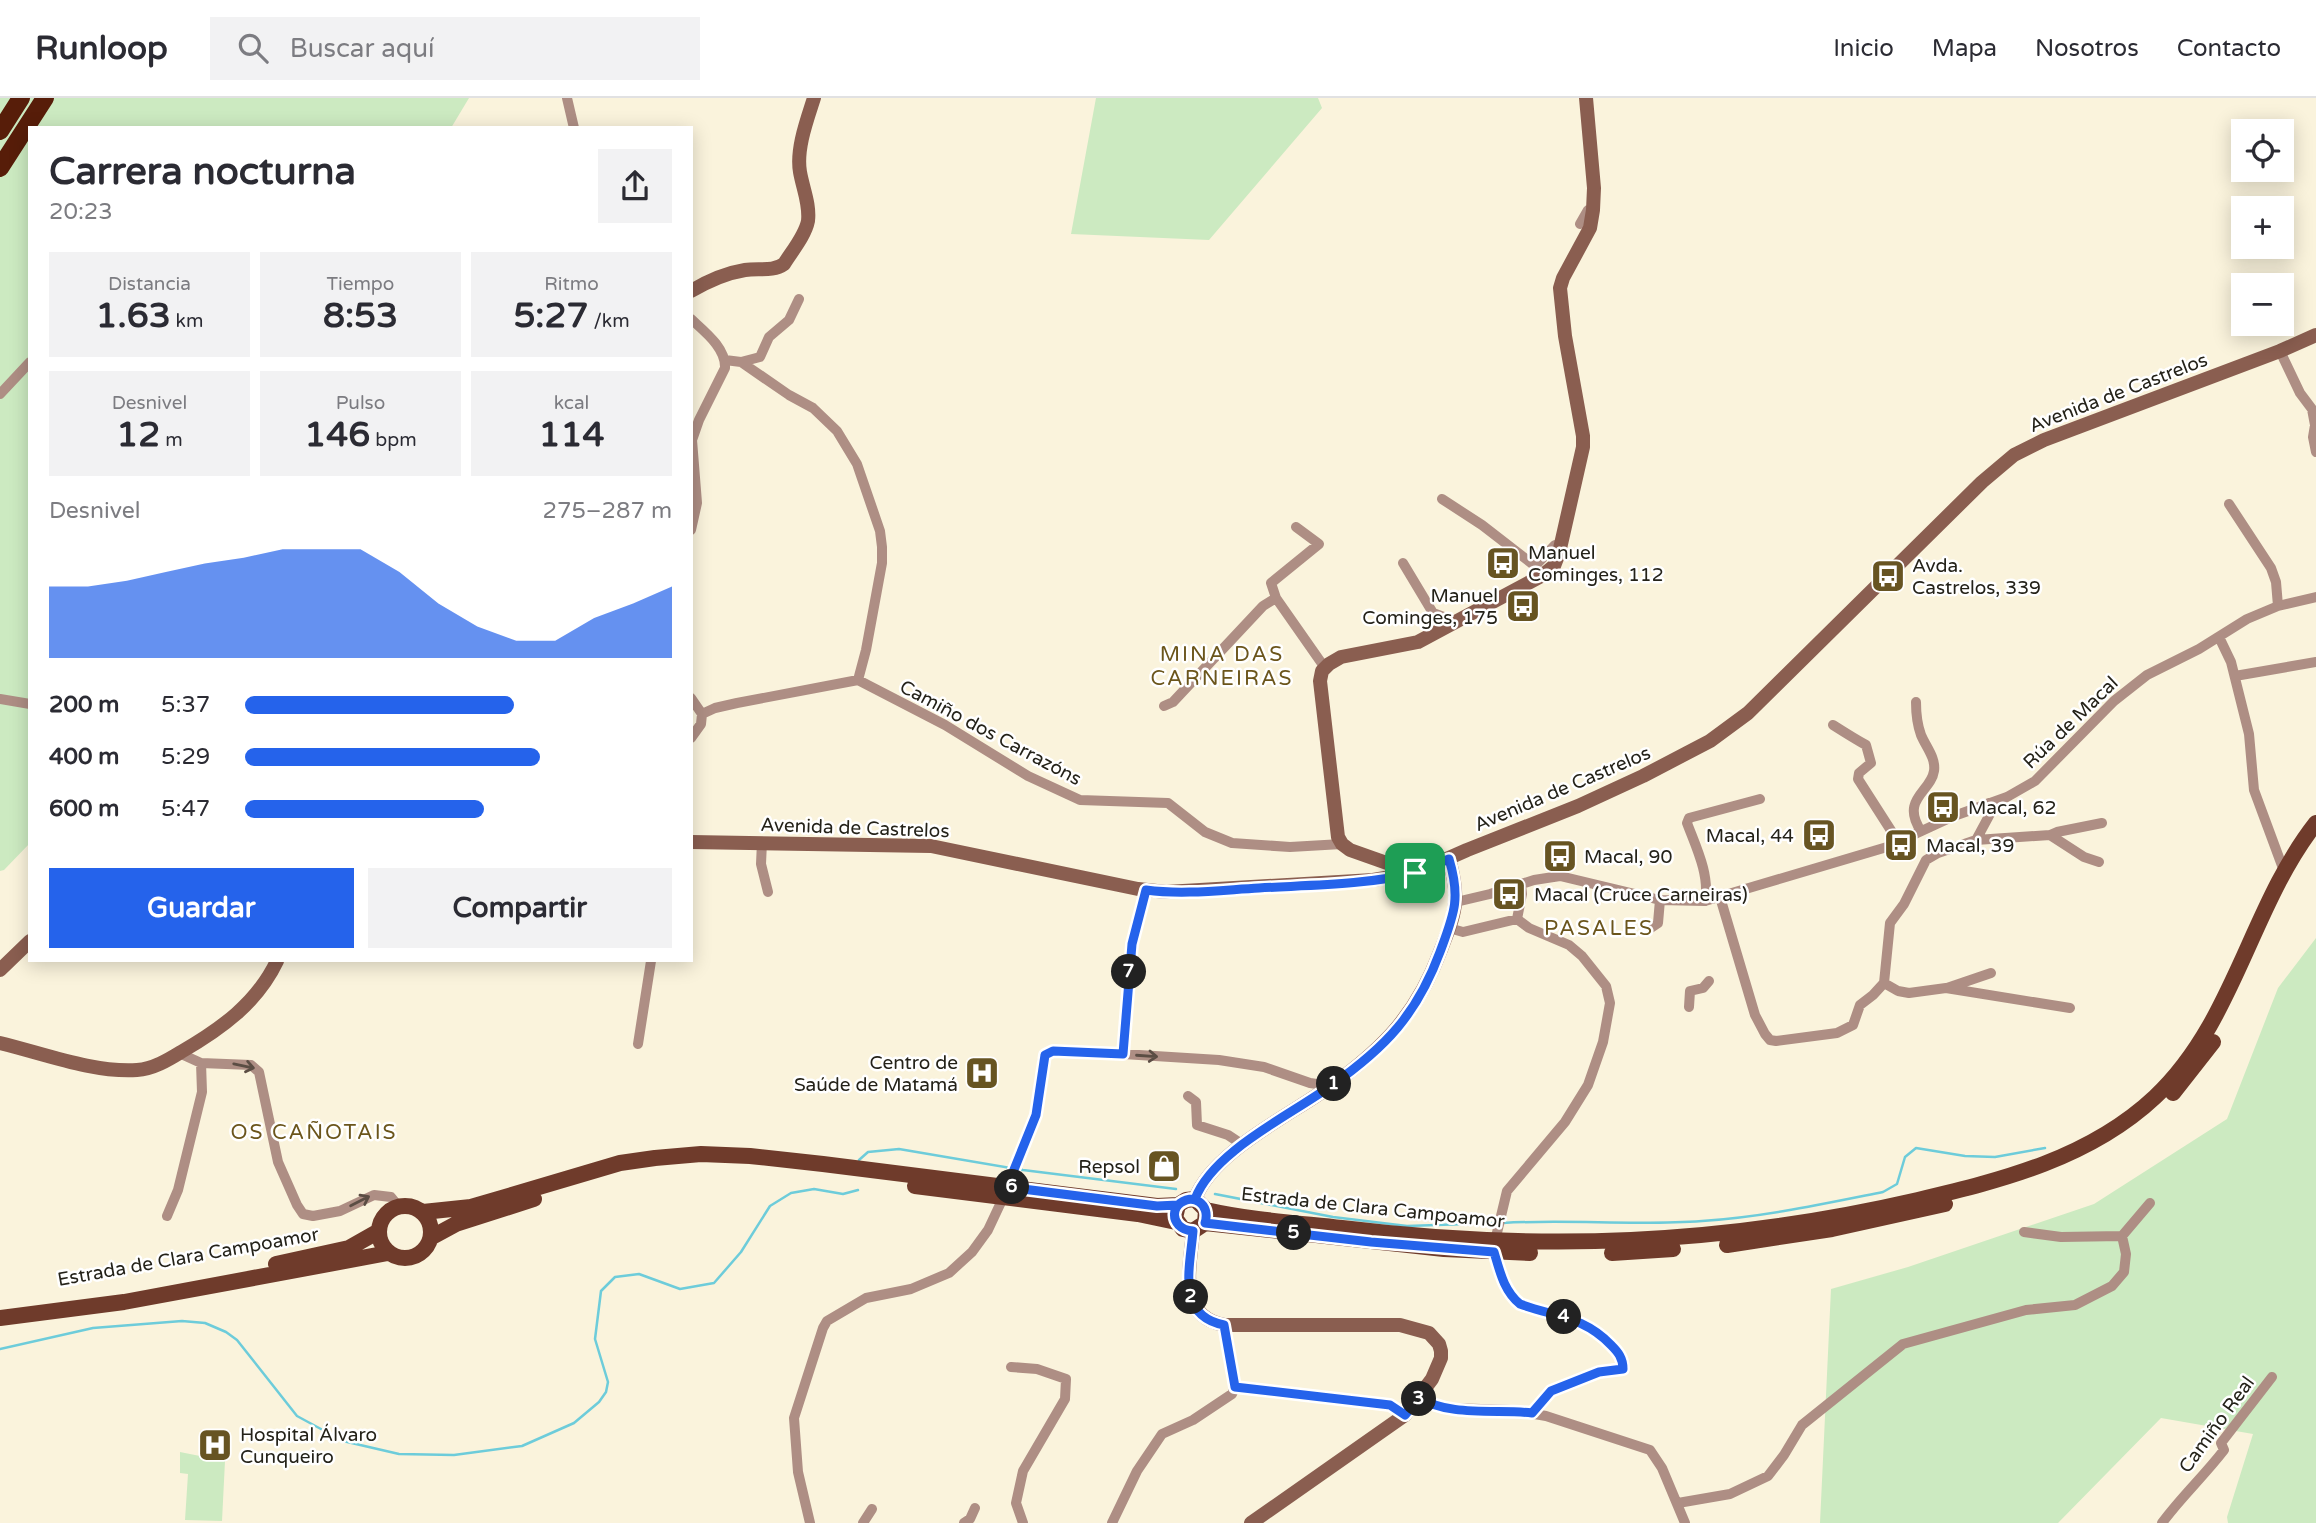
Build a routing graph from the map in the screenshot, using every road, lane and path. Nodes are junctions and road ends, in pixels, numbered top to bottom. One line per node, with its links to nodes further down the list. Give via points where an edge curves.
1 (21, 98): 7 (highway)
2 (45, 98): 8 (highway)
3 (567, 98): 6 (street)
4 (814, 98): 11 (street, via 799,158 808,221 784,264 747,269)
5 (1586, 98): 9 (street)
6 (574, 126)
7 (0, 131)
8 (0, 168)
9 (1593, 210): 10 (street, via 1588,210); 27 (street, via 1590,228 1560,288 1583,436)
10 (1580, 224)
11 (693, 289)
12 (799, 299): 17 (street, via 789,320 769,337 760,357)
13 (693, 321): 16 (street)
14 (2316, 335): 15 (street, Avenida de Castrelos)
15 (2280, 351): 21 (street, via 2312,409); 58 (street, Avenida de Castrelos, via 2044,440 2014,456 1724,732 1578,806)
16 (726, 360): 17 (street); 20 (street)
17 (741, 362): 37 (street, via 813,408 837,431 857,464 882,547)
18 (28, 364): 19 (street)
19 (0, 394)
20 (693, 437)
21 (2316, 452)
22 (693, 453): 25 (street, via 697,503)
23 (1442, 499): 27 (street, via 1535,566 1555,545)
24 (2229, 504): 31 (street, via 2271,568)
25 (693, 521)
26 (1296, 527): 30 (street, via 1319,544 1271,583)
27 (1561, 545): 32 (street, via 1554,566 1543,575)
28 (1403, 564): 32 (street, via 1433,613)
29 (2316, 597): 31 (street, Rúa de Macal)
30 (1276, 598): 35 (street); 42 (street)
31 (2278, 606): 33 (street, Rúa de Macal)
32 (1457, 622): 35 (street, via 1412,644 1341,657)
33 (2219, 637): 36 (street); 47 (street, Rúa de Macal, via 2135,684 2035,781)
34 (2316, 662): 36 (street)
35 (1325, 668): 57 (street, via 1321,699)
36 (2235, 676): 60 (street, via 2249,734 2254,790)
37 (858, 680): 43 (street, via 737,703); 57 (street, Camiño dos Carrazóns, via 945,725 1028,776 1080,800 1168,803 1205,832 1232,843)
38 (0, 699): 41 (street)
39 (1916, 702): 50 (street, via 1918,725 1934,763 1931,780 1916,799)
40 (693, 703): 43 (street)
41 (28, 704)
42 (1164, 706)
43 (702, 715): 45 (street)
44 (1833, 725): 56 (street, via 1866,745 1871,763 1858,779)
45 (693, 735)
46 (1760, 799): 67 (street, via 1689,818 1707,891)
47 (1989, 803): 50 (street, Rúa de Macal); 52 (street, via 1990,814)
48 (2102, 823): 51 (street)
49 (2316, 823): 60 (main road, Estrada de Clara Campoamor)
50 (1921, 831): 56 (street, Rúa de Macal)
51 (2050, 835): 52 (street); 59 (street)
52 (1976, 840): 78 (street, via 1938,853 1921,867 1890,923)
53 (2316, 841): 102 (main road, Estrada de Clara Campoamor, via 2287,887 2230,1012 2199,1063 2145,1119 2087,1157 2051,1173 1952,1203 1773,1239 1640,1252)
54 (693, 842): 55 (street, Avenida de Castrelos)
55 (762, 842): 63 (street, Avenida de Castrelos, via 942,847); 64 (street, via 761,864)
56 (1899, 843): 65 (street, Rúa de Macal)
57 (1342, 844): 61 (street)
58 (1449, 859): 61 (street, Avenida de Castrelos); 68 (street)
59 (2099, 862)
60 (2284, 871): 102 (main road, Estrada de Clara Campoamor, via 2216,1016 2179,1071 2121,1125 2066,1155 1951,1192 1771,1228 1614,1242)
61 (1415, 873): 63 (street, Avenida de Castrelos, via 1299,886)
62 (1521, 884): 66 (street, Rúa de Macal, via 1560,876); 68 (street, Rúa de Macal); 69 (street)
63 (1146, 890): 85 (street, via 1132,944)
64 (768, 892)
65 (1720, 897): 67 (street, Rúa de Macal); 78 (street, via 1755,1015 1770,1040 1837,1033 1853,1025 1860,1005)
66 (1660, 900): 67 (street, Rúa de Macal); 71 (street, via 1658,923)
67 (1705, 901)
68 (1456, 902): 70 (street)
69 (1517, 919): 70 (street, via 1463,932); 102 (street, via 1582,956 1606,986 1610,1003 1604,1042 1588,1085 1565,1122 1507,1191)
70 (1449, 928): 87 (street, via 1430,980 1413,1010 1378,1048)
71 (1649, 929)
72 (28, 944): 75 (street)
73 (276, 962): 84 (street, via 243,1009)
74 (652, 962): 83 (street)
75 (0, 970)
76 (1991, 973): 79 (street)
77 (1709, 981): 80 (street, via 1690,991)
78 (1884, 983): 79 (street, via 1909,993)
79 (1946, 988): 81 (street)
80 (1689, 1007)
81 (2070, 1008)
82 (0, 1043): 84 (street, via 124,1071 141,1070)
83 (638, 1044)
84 (179, 1053): 86 (street)
85 (1123, 1054): 87 (street, one-way to 87, via 1265,1067); 90 (street, via 1053,1051 1045,1055 1036,1115)
86 (201, 1063): 93 (street, one-way to 93, via 251,1065 259,1072 278,1162 303,1214 340,1211 374,1195 391,1197); 95 (street, via 202,1092 178,1190)
87 (1331, 1086): 89 (street)
88 (1188, 1096): 89 (street, via 1196,1101 1197,1125)
89 (1243, 1145): 96 (street, via 1214,1169)
90 (1007, 1186): 92 (main road, Estrada de Clara Campoamor); 94 (main road, Estrada de Clara Campoamor, via 701,1154 620,1163 471,1207); 97 (main road, Estrada de Clara Campoamor); 101 (main road, Estrada de Clara Campoamor, via 749,1167 654,1168 587,1181 456,1224); 118 (street, via 988,1230 949,1273 911,1289 866,1298 827,1321 794,1418 798,1472)
91 (2150, 1203): 100 (street)
92 (1178, 1205): 96 (main road, Estrada de Clara Campoamor, via 1186,1200); 97 (main road)
93 (398, 1207): 94 (main road, Estrada de Clara Campoamor); 98 (main road, Estrada de Clara Campoamor, via 385,1216)
94 (423, 1212): 101 (main road)
95 (167, 1216)
96 (1200, 1216): 97 (main road, Estrada de Clara Campoamor, via 1183,1229); 102 (main road, Estrada de Clara Campoamor, via 1383,1244); 107 (street, via 1190,1279 1192,1301 1200,1316)
97 (1176, 1222)
98 (379, 1231): 103 (main road); 105 (main road, Estrada de Clara Campoamor, via 349,1248 232,1273)
99 (2024, 1232): 100 (street)
100 (2122, 1236): 115 (street, via 2124,1272 2112,1286 2076,1305 2026,1310 1903,1344 1802,1425 1768,1476 1730,1493)
101 (432, 1237): 103 (main road, Estrada de Clara Campoamor, via 425,1251 411,1259)
102 (1495, 1241): 113 (street, via 1511,1297 1589,1326 1623,1362 1623,1369 1599,1372 1551,1391)
103 (388, 1253): 104 (main road, Estrada de Clara Campoamor)
104 (243, 1282): 106 (main road, Estrada de Clara Campoamor); 108 (main road, Estrada de Clara Campoamor, via 213,1294)
105 (0, 1308)
106 (0, 1318)
107 (1224, 1325): 111 (street); 112 (street, via 1359,1323 1422,1330 1440,1344 1441,1358)
108 (0, 1326)
109 (1011, 1367): 121 (street, via 1037,1369 1066,1379 1065,1399 1023,1471 1016,1503)
110 (2272, 1377): 125 (street, Camiño Real, via 2221,1443 2224,1450)
111 (1235, 1387): 114 (street, via 1390,1405); 122 (street, via 1232,1394 1194,1420 1162,1434 1137,1471)
112 (1420, 1397): 113 (street, via 1432,1405 1451,1408); 114 (street)
113 (1532, 1413): 115 (street, via 1650,1450)
114 (1405, 1415): 123 (street)
115 (1678, 1503): 124 (street)
116 (975, 1508): 120 (street)
117 (872, 1509): 119 (street)
118 (810, 1523)
119 (863, 1523)
120 (964, 1523)
121 (1023, 1523)
122 (1112, 1523)
123 (1251, 1523)
124 (1685, 1523)
125 (2162, 1523)

